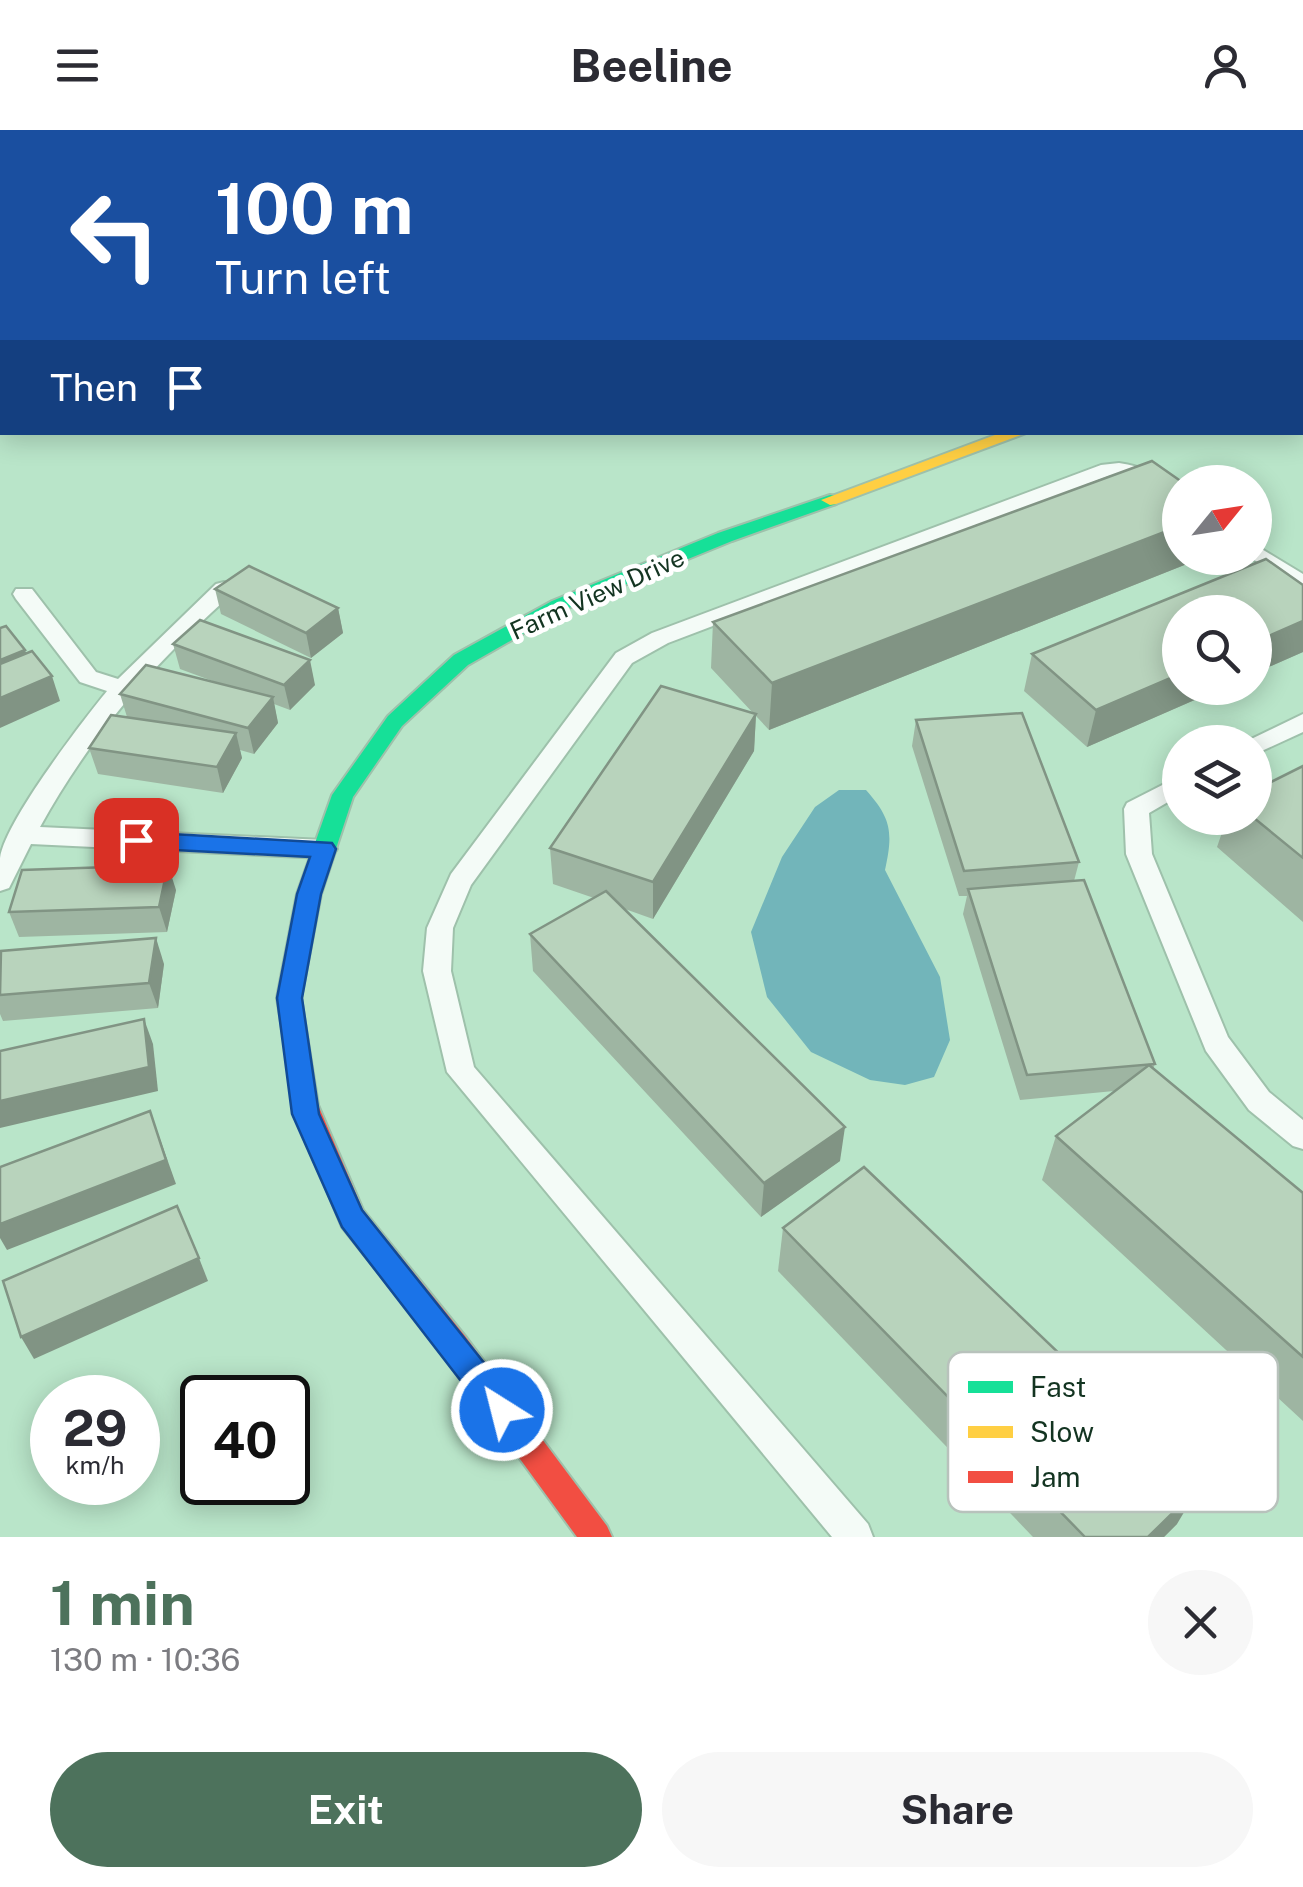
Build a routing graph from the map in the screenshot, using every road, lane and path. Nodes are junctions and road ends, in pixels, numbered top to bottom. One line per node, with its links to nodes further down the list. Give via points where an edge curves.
1 (1013, 435): 12 (street, Farm View Drive, via 725,537 558,605 460,660 385,736 342,795)
2 (1162, 486): 16 (lane, via 1146,474 1108,470 660,638 624,658 460,881 440,928 437,971 461,1072)
3 (1272, 563): 4 (lane)
4 (1303, 584)
5 (224, 590): 7 (lane)
6 (24, 594): 7 (lane, via 88,677)
7 (119, 688): 11 (lane, via 60,768)
8 (1303, 722): 9 (lane)
9 (1272, 738)
10 (1162, 794): 14 (lane, via 1136,809 1139,854 1216,1044 1259,1102)
11 (22, 835): 12 (lane); 13 (lane)
12 (324, 849): 15 (street, Farm View Drive, via 289,998 306,1114 352,1218)
13 (0, 882)
14 (1303, 1138)
15 (596, 1537)
16 (855, 1537)

